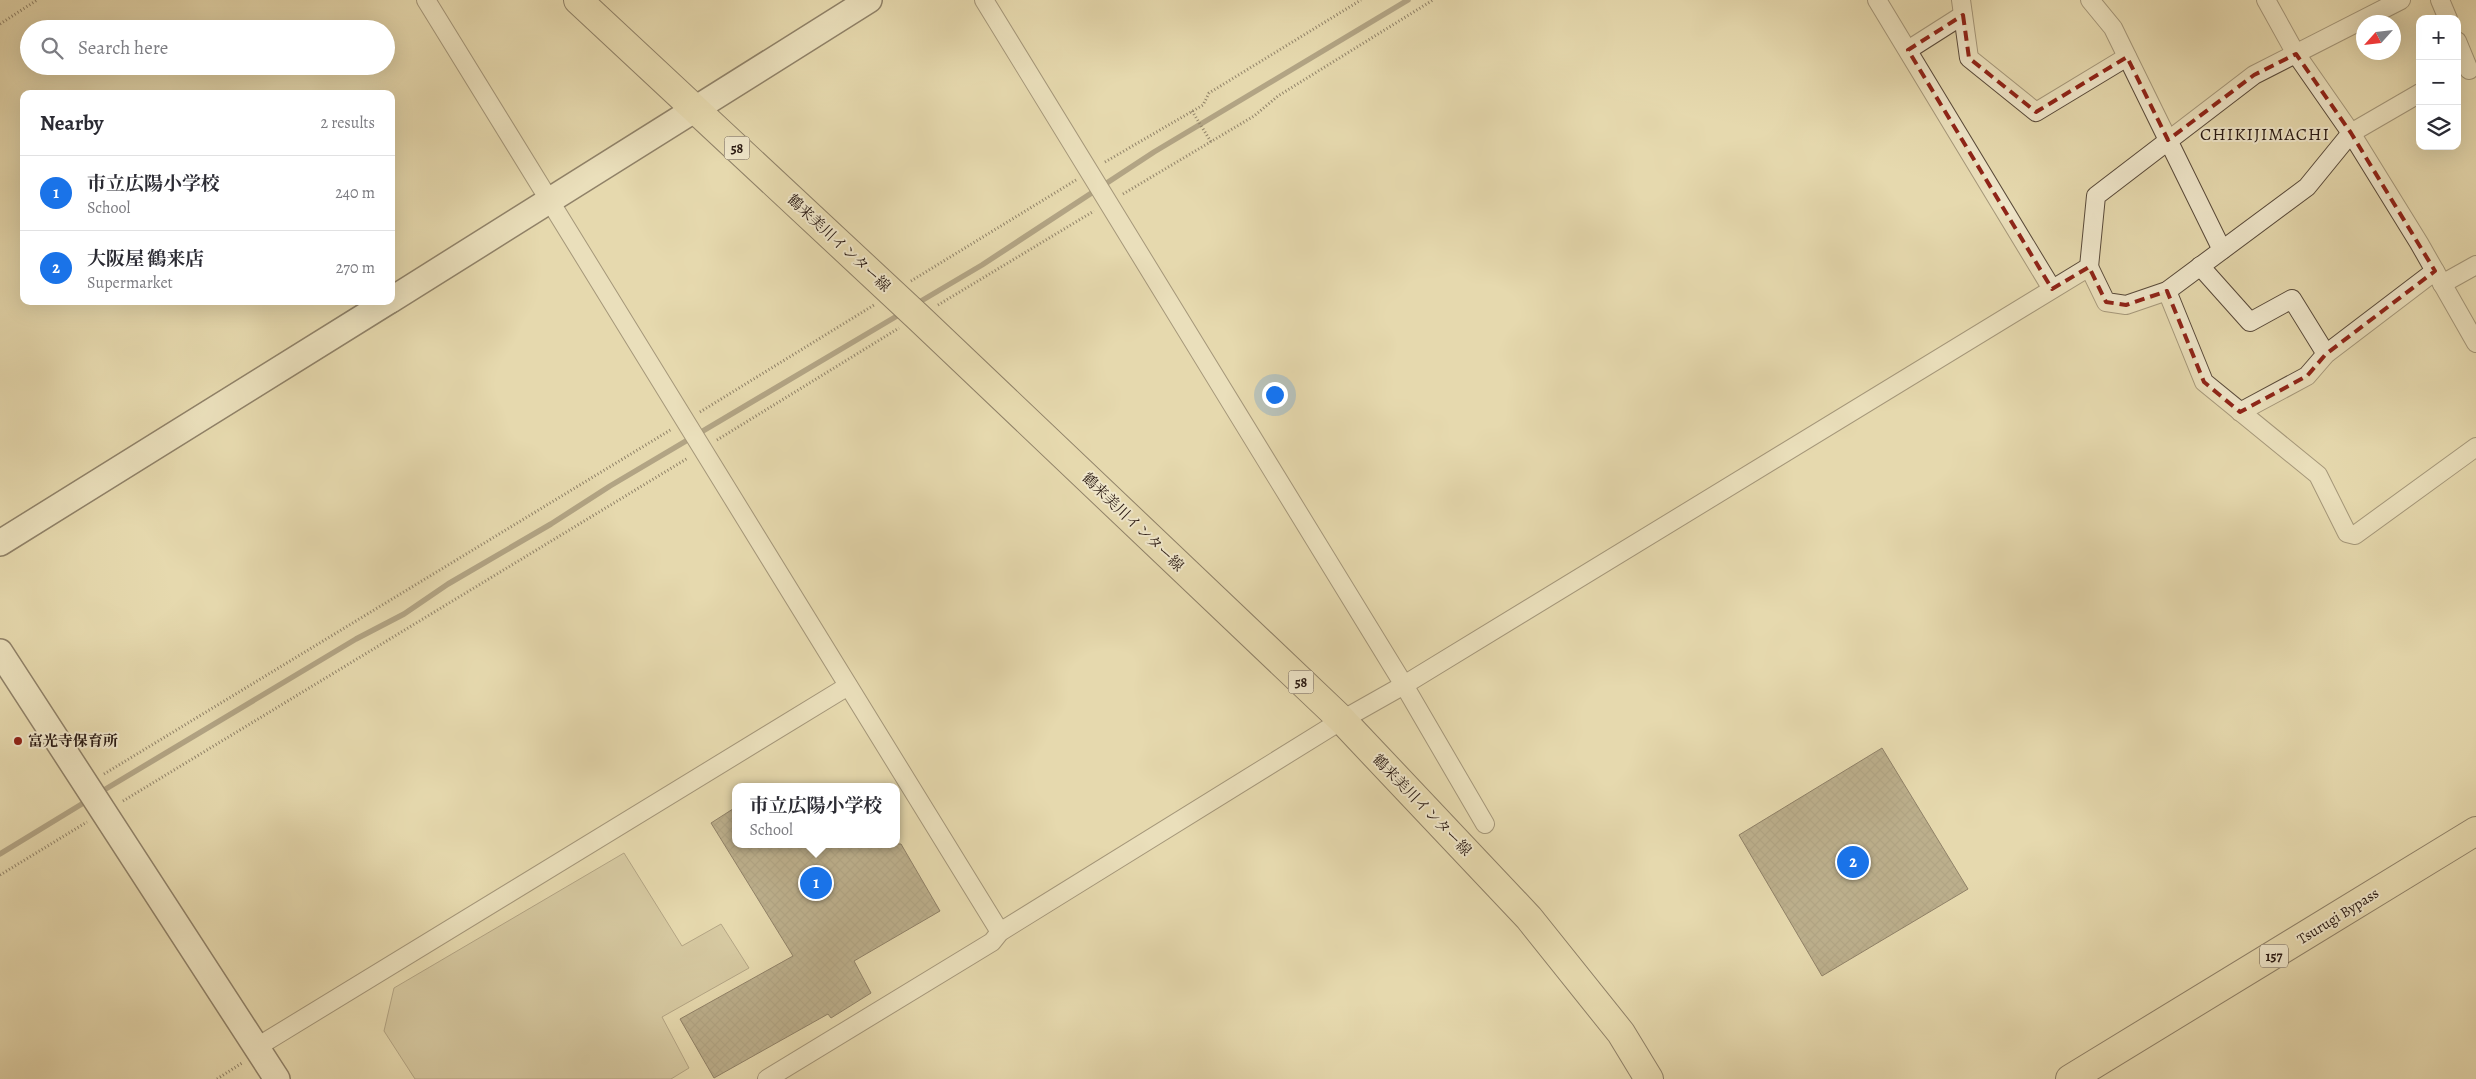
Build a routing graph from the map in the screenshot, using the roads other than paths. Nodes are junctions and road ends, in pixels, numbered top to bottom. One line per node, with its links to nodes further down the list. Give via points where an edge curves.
1 (426, 0): 21 (street)
2 (578, 0): 18 (main road, 鶴来美川インター線 / 58)
3 (869, 0): 18 (street)
4 (984, 0): 38 (street)
5 (1877, 0): 12 (street)
6 (2090, 0): 15 (street, via 2113,28)
7 (2266, 0): 14 (street)
8 (2440, 0): 11 (street)
9 (2398, 1): 14 (street)
10 (1962, 8): 12 (street); 15 (street, via 1969,58 2036,112)
11 (2446, 15)
12 (1908, 50): 27 (street)
13 (2461, 53): 16 (street)
14 (2296, 54): 19 (street); 20 (street, via 2254,75)
15 (2127, 57): 20 (street)
16 (2467, 71)
17 (2416, 95): 19 (street)
18 (695, 109): 21 (street); 39 (main road, 鶴来美川インター線 / 58)
19 (2351, 133): 22 (street, via 2307,188); 26 (street)
20 (2168, 140): 22 (street); 25 (street, via 2096,196)
21 (550, 201): 29 (street); 37 (street)
22 (2222, 250): 24 (street)
23 (2476, 265): 26 (street)
24 (2200, 266): 28 (street); 32 (street, via 2250,322 2292,298)
25 (2090, 267): 27 (street); 28 (street, via 2106,302 2126,305)
26 (2438, 277): 31 (street); 32 (street)
27 (2052, 289): 38 (street)
28 (2167, 291): 33 (street, via 2204,382)
29 (395, 297)
30 (382, 305): 35 (street)
31 (2476, 343)
32 (2326, 354): 33 (street, via 2307,376)
33 (2240, 412): 34 (street, via 2318,475 2347,533 2355,535)
34 (2476, 447)
35 (0, 543)
36 (0, 652): 43 (street)
37 (848, 686): 42 (street); 43 (street)
38 (1404, 686): 39 (street); 40 (street)
39 (1342, 720): 42 (street); 46 (main road, 鶴来美川インター線 / 58, via 1529,918 1621,1033)
40 (1486, 824)
41 (2476, 831): 47 (main road, Tsurugi Bypass / 157)
42 (1000, 932): 44 (street, via 992,942)
43 (259, 1049): 45 (street)
44 (774, 1077)
45 (277, 1079)
46 (1649, 1079)
47 (2070, 1079)

